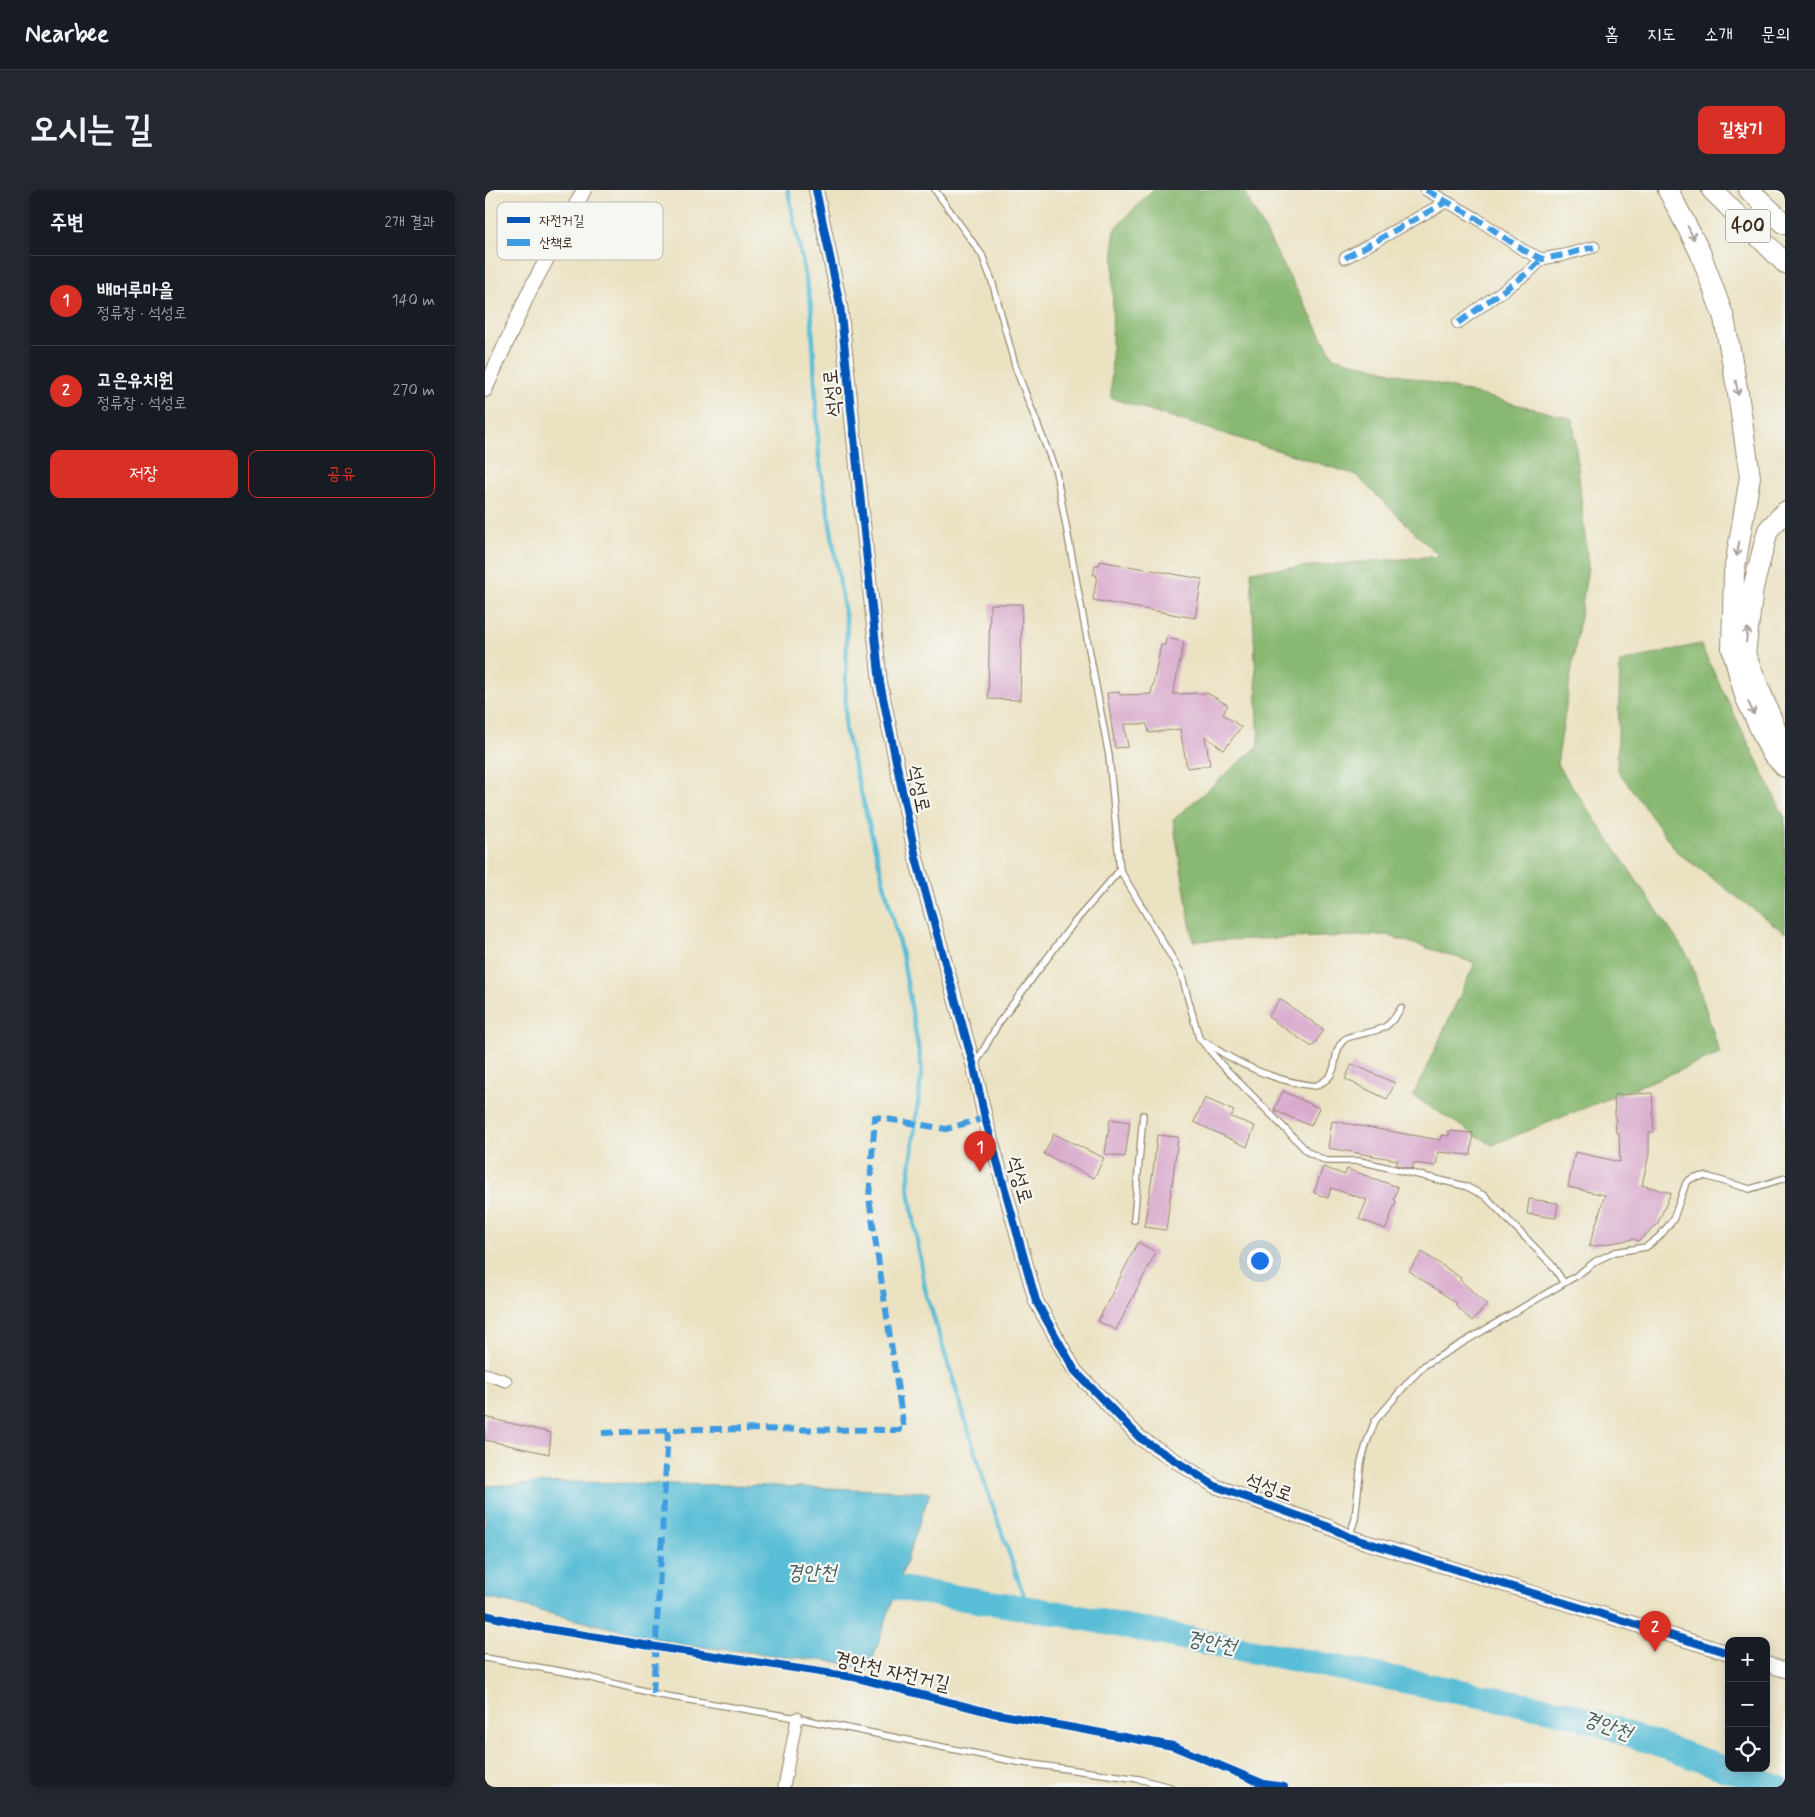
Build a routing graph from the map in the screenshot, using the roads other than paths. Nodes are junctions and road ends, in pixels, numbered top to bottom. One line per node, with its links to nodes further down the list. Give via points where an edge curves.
1 (584, 190): 8 (street)
2 (816, 190): 24 (street, 석성로, via 840,306 880,683 917,858)
3 (935, 190): 21 (lane, via 982,254 1016,369 1056,472 1109,756)
4 (1426, 190): 9 (street)
5 (1668, 190): 20 (highway, one-way to 20, via 1700,252 1724,318 1750,477 1734,573 1731,648 1745,696 1771,752)
6 (1712, 190): 15 (highway, 400)
7 (1749, 190): 10 (highway, 400)
8 (578, 202)
9 (1446, 202): 12 (street); 13 (street)
10 (1785, 224)
11 (1594, 247): 13 (street)
12 (1345, 258)
13 (1542, 259): 16 (street)
14 (546, 260): 17 (street)
15 (1785, 263)
16 (1458, 323)
17 (485, 390)
18 (1785, 512): 19 (highway, one-way to 18, via 1780,740 1745,654 1753,588 1768,530)
19 (1785, 745)
20 (1785, 767)
21 (1120, 870): 23 (lane, via 1181,974); 24 (lane, via 1072,925 998,1024)
22 (1401, 1008): 23 (lane, via 1385,1028 1342,1041 1330,1076 1316,1086 1263,1074 1233,1060)
23 (1199, 1038): 28 (lane, via 1308,1152 1326,1161 1360,1161 1465,1186 1485,1196 1553,1266)
24 (974, 1067): 31 (street, 석성로, via 1036,1301 1075,1371 1140,1438 1215,1486)
25 (1143, 1115): 27 (lane)
26 (1785, 1178): 28 (lane, via 1749,1189 1705,1176 1692,1178 1686,1183 1673,1220 1659,1237 1646,1247 1615,1252 1596,1261)
27 (1134, 1220)
28 (1564, 1283): 31 (lane, via 1425,1364 1375,1421 1361,1462 1355,1519)
29 (485, 1374): 30 (street)
30 (505, 1381)
31 (1349, 1537): 32 (street, 석성로)
32 (1725, 1652)
33 (485, 1658): 36 (lane, via 571,1673 661,1695)
34 (1770, 1665): 35 (street)
35 (1785, 1670)
36 (797, 1718): 37 (street); 38 (lane, via 1017,1762 1139,1779)
37 (784, 1787)
38 (1170, 1787)

